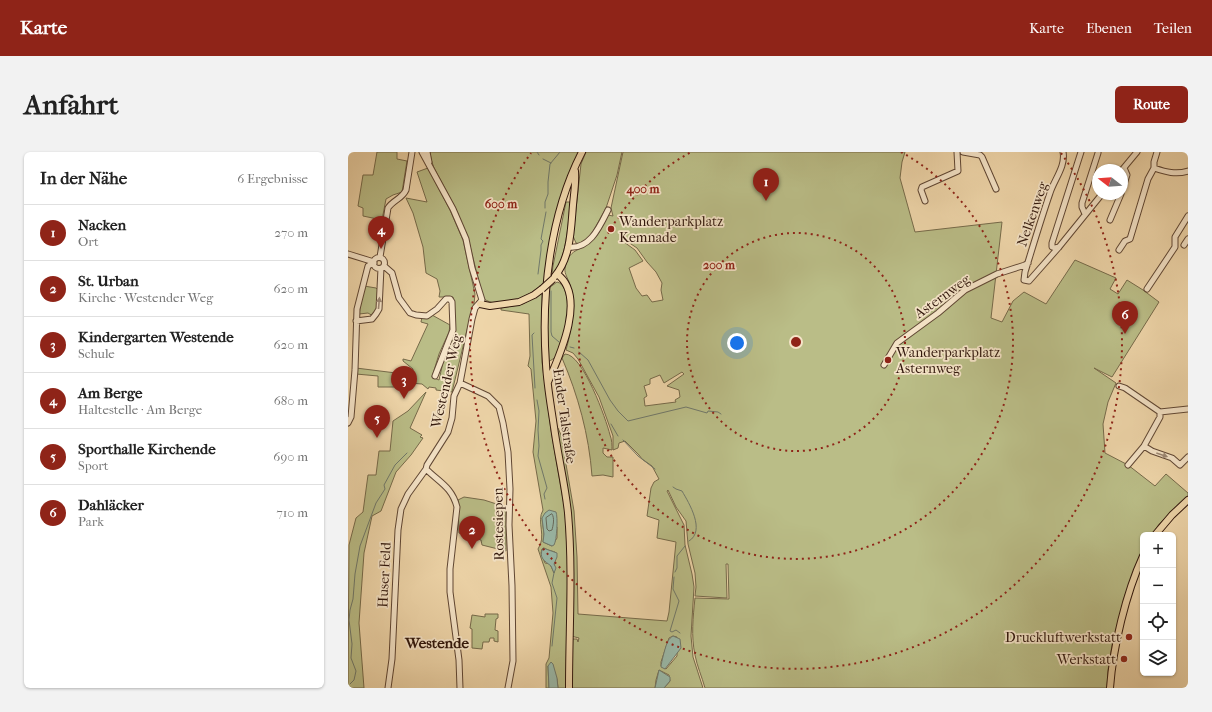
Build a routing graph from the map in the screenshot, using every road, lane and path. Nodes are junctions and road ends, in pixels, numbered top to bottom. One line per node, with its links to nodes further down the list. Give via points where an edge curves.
1 (412, 152): 13 (street)
2 (416, 152): 13 (street)
3 (422, 152): 14 (street)
4 (428, 152): 14 (street)
5 (582, 152): 16 (main road, Ender Talstraße)
6 (957, 152): 22 (street, via 958,170 922,187 921,193)
7 (963, 152): 19 (street, via 982,157)
8 (1063, 152): 35 (street, Nelkenweg)
9 (1081, 152): 30 (street, via 1052,243 1052,247)
10 (1137, 152): 15 (street)
11 (1157, 152): 17 (street)
12 (1098, 153): 24 (street, via 1082,203)
13 (410, 158): 33 (street, via 406,190 388,208)
14 (429, 164): 39 (street, via 466,239 474,286 478,302)
15 (1127, 164)
16 (574, 168): 29 (main road, via 575,182); 42 (main road, Ender Talstraße, via 559,214 549,265 545,309)
17 (1154, 168): 18 (street, via 1168,173); 31 (street, via 1148,179 1130,239 1125,241)
18 (1188, 171)
19 (996, 189)
20 (1097, 200): 24 (street)
21 (1118, 200): 26 (street)
22 (925, 201)
23 (608, 210): 29 (street, via 592,239 574,248)
24 (1085, 214): 30 (street)
25 (1188, 216): 38 (street, via 1175,237 1175,247)
26 (1110, 220)
27 (1188, 239): 28 (street)
28 (1184, 245)
29 (568, 246): 37 (main road, via 564,261)
30 (1059, 247): 35 (street, Nelkenweg, via 1029,281 1024,280)
31 (1119, 250)
32 (348, 254): 34 (street)
33 (380, 258): 34 (street); 36 (street, via 384,260)
34 (374, 262): 36 (street, via 376,267); 40 (street, via 368,266)
35 (1028, 263): 43 (street, Asternweg, via 997,274 965,290 897,343)
36 (382, 267): 40 (street, one-way to 36, via 372,319 378,312); 44 (street, via 392,273 399,298 410,313 427,316 446,299 452,302 454,330)
37 (555, 276): 39 (main road, bridge, via 534,295 519,302 486,306); 41 (main road, via 562,277 567,284 570,298 570,318)
38 (1147, 289)
39 (481, 302): 45 (street, Westender Weg, via 475,308 472,319)
40 (356, 321): 50 (street, via 351,417)
41 (562, 352): 42 (main road); 46 (main road)
42 (546, 364): 46 (main road, Ender Talstraße)
43 (884, 365)
44 (435, 376)
45 (460, 383): 54 (street, Westender Weg, via 454,396 448,432); 60 (street, Rostesiepen, via 488,396 499,406 504,423 510,489 512,586 513,661)
46 (548, 383): 61 (main road, Ender Talstraße, via 568,512 571,556)
47 (1119, 386): 49 (street)
48 (1188, 409): 49 (street)
49 (1160, 412): 51 (street, via 1160,417)
50 (348, 423)
51 (1144, 446): 52 (street, one-way to 52, via 1172,458 1180,465); 53 (street)
52 (1188, 457)
53 (1128, 465)
54 (426, 469): 58 (street, Huser Feld, via 408,494 401,509); 59 (street, via 450,491 457,507 450,588 460,664)
55 (1187, 501): 56 (main road)
56 (1158, 532)
57 (1140, 563): 62 (main road, via 1122,620)
58 (388, 688)
59 (460, 688)
60 (508, 688)
61 (569, 688)
62 (1110, 688)

